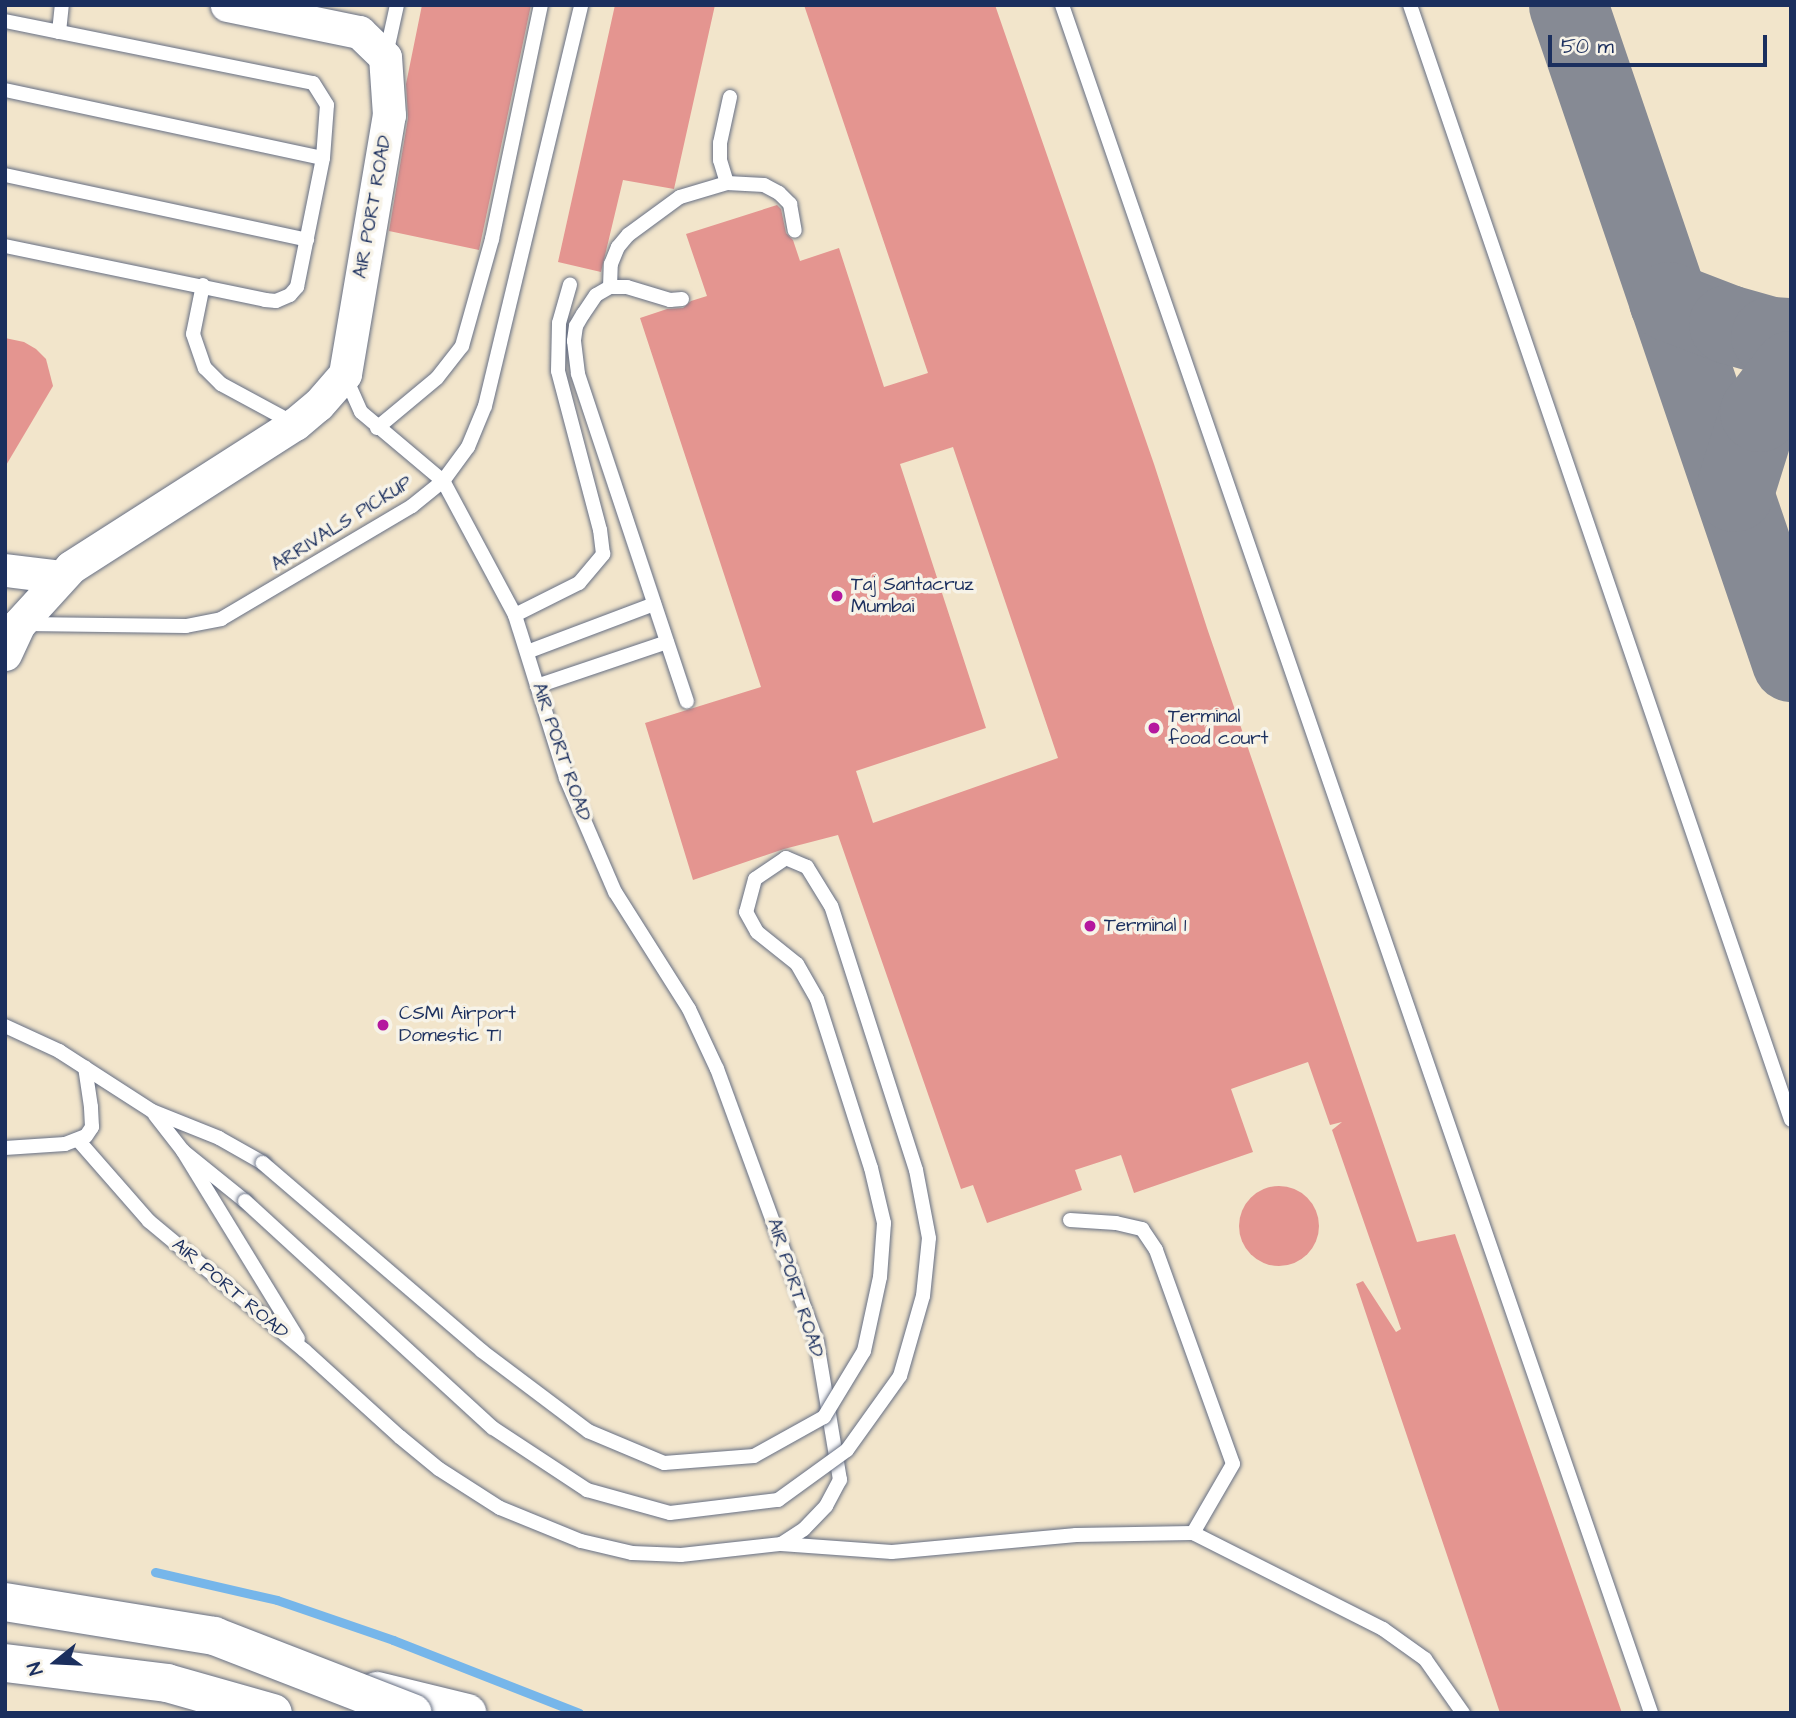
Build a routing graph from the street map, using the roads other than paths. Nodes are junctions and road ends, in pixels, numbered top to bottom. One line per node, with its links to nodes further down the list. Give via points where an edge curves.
1 (62, 5): 9 (lane)
2 (228, 5): 10 (street, via 359,32)
3 (397, 5): 10 (lane)
4 (541, 5): 25 (lane, via 492,239 462,346 437,378)
5 (581, 5): 26 (lane, ARRIVALS PICKUP, via 485,407 468,447)
6 (1062, 5): 55 (lane)
7 (1410, 5): 40 (lane)
8 (5, 21): 9 (lane)
9 (60, 32): 13 (lane, via 313,83 327,104)
10 (385, 57): 23 (street, AIR PORT ROAD, via 389,115)
11 (5, 90): 13 (lane)
12 (730, 97): 15 (lane, via 720,144)
13 (323, 158): 17 (lane)
14 (5, 175): 17 (lane)
15 (727, 183): 16 (lane, via 764,185 779,193 790,204); 21 (lane, via 680,197 628,235 611,264)
16 (795, 231)
17 (307, 240): 19 (lane, via 297,287 283,298 265,300)
18 (5, 246): 19 (lane)
19 (202, 285): 24 (lane, via 193,334 205,368 221,384)
20 (570, 285): 30 (lane, via 559,323 558,371 603,554 579,583)
21 (610, 287): 22 (lane); 29 (lane, via 596,295 576,326 575,359)
22 (682, 299)
23 (345, 374): 24 (street); 25 (lane, via 361,412)
24 (295, 424): 28 (street)
25 (377, 428): 26 (lane, AIR PORT ROAD)
26 (443, 481): 30 (lane, AIR PORT ROAD); 31 (lane, ARRIVALS PICKUP, via 412,506 221,619 186,626)
27 (5, 570): 28 (street)
28 (61, 577): 31 (street)
29 (654, 604): 32 (lane); 33 (lane)
30 (515, 615): 33 (lane, AIR PORT ROAD)
31 (19, 624): 34 (street)
32 (667, 642): 35 (lane); 36 (lane)
33 (527, 652): 35 (lane, AIR PORT ROAD)
34 (5, 654)
35 (537, 686): 47 (lane, AIR PORT ROAD, via 566,778 615,892 689,1009 718,1069 817,1342 840,1479 826,1506)
36 (687, 701)
37 (5, 1026): 38 (lane)
38 (85, 1067): 39 (lane); 41 (lane, via 92,1127)
39 (152, 1111): 43 (lane); 43 (lane, bridge, via 219,1138 263,1163 482,1351 588,1431 664,1463 754,1456 824,1418 864,1351 880,1277 884,1223 817,999 797,964 757,932 746,912 755,879 786,858 807,867 831,906 916,1170 929,1238 923,1296 900,1376 847,1450 778,1500 670,1513 587,1490 493,1428)
40 (1791, 1120)
41 (78, 1140): 42 (lane); 45 (lane, AIR PORT ROAD, via 149,1221)
42 (5, 1149)
43 (183, 1151): 45 (lane)
44 (1070, 1220): 46 (lane, via 1142,1229 1156,1250 1233,1464)
45 (304, 1350): 47 (lane, AIR PORT ROAD, via 439,1469 500,1508 581,1541 632,1553 681,1555)
46 (1193, 1533): 47 (lane, via 1076,1535 892,1552); 54 (lane, via 1383,1629 1425,1659)
47 (781, 1544)
48 (5, 1602): 52 (main road, bridge, via 214,1636)
49 (5, 1615): 53 (main road, via 186,1645)
50 (5, 1663): 51 (main road, via 167,1683)
51 (273, 1713)
52 (413, 1713)
53 (467, 1713)
54 (1463, 1713)
55 (1651, 1713)

